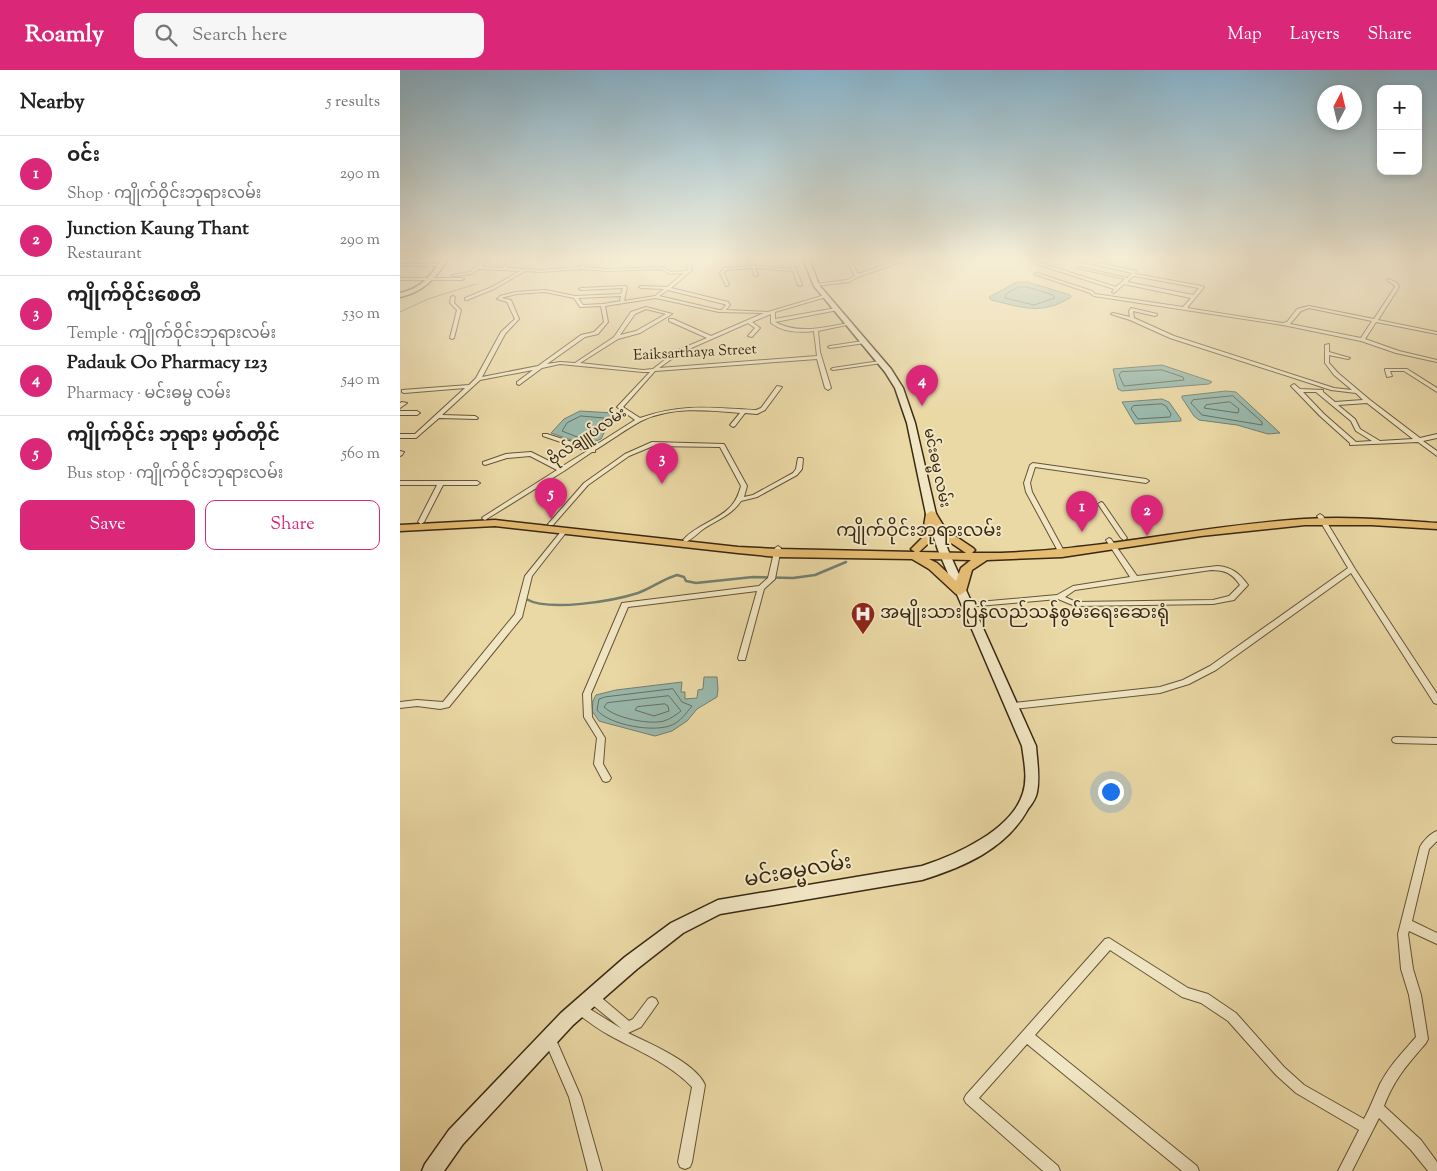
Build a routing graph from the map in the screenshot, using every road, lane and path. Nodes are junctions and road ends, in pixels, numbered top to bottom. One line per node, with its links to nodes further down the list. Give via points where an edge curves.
1 (459, 310): 30 (street)
2 (513, 310): 47 (street, via 517,319 503,332)
3 (604, 310): 43 (street, via 606,322 596,333 583,336)
4 (639, 310): 31 (street, via 631,314)
5 (656, 310): 31 (street, via 670,314 638,332)
6 (719, 310): 16 (street)
7 (776, 310): 17 (street, ဗိုလ်ချူပ်လမ်း)
8 (829, 310): 23 (street)
9 (837, 310): 25 (main road, မင်းဓမ္မ လမ်း)
10 (1132, 310): 20 (street)
11 (1139, 310): 19 (street)
12 (1199, 310): 26 (street)
13 (1299, 310): 26 (street, via 1288,323)
14 (1323, 310): 24 (street)
15 (1383, 310): 24 (street)
16 (723, 311): 17 (street)
17 (771, 312): 22 (street, ဗိုလ်ချူပ်လမ်း); 23 (street)
18 (1113, 314): 20 (street)
19 (1155, 315)
20 (1132, 319): 52 (street, via 1172,338)
21 (671, 320): 32 (street)
22 (748, 321): 29 (street, via 758,328); 32 (street, ဗိုလ်ချူပ်လမ်း)
23 (773, 321): 27 (street, via 784,330)
24 (1376, 321): 28 (street); 33 (street)
25 (849, 324): 27 (street); 34 (main road, မင်းဓမ္မ လမ်း)
26 (1282, 324): 33 (street)
27 (816, 329): 38 (street)
28 (1437, 333)
29 (750, 336)
30 (452, 338)
31 (616, 338): 42 (street)
32 (712, 338): 44 (street, ဗိုလ်ချူပ်လမ်း, via 678,352)
33 (1362, 340): 40 (street)
34 (863, 342): 36 (street); 41 (main road, မင်းဓမ္မ လမ်း)
35 (1327, 346): 37 (street)
36 (830, 347)
37 (1327, 353): 39 (street); 56 (street, via 1327,363)
38 (819, 357): 44 (street, Eaiksarthaya Street); 51 (street)
39 (1348, 358)
40 (1437, 361)
41 (880, 362): 45 (street); 82 (main road, မင်းဓမ္မ လမ်း, via 899,388 911,423)
42 (577, 363): 43 (street, Eaiksarthaya Street); 44 (street, Eaiksarthaya Street, via 643,371)
43 (540, 367): 47 (street); 48 (street, Eaiksarthaya Street)
44 (656, 368): 64 (street, ဗိုလ်ချူပ်လမ်း, via 620,407)
45 (834, 369)
46 (1389, 376): 53 (street, via 1387,370 1405,370)
47 (478, 379): 49 (street)
48 (519, 384)
49 (471, 386): 54 (street); 62 (street)
50 (779, 388): 59 (street, via 763,409)
51 (828, 388)
52 (1333, 388): 55 (street); 56 (street)
53 (1437, 390)
54 (404, 391)
55 (1318, 391): 58 (street); 70 (street, via 1296,388 1353,444)
56 (1357, 392): 57 (street)
57 (1368, 401): 58 (street); 69 (street)
58 (1333, 404): 70 (street, via 1353,420 1358,430)
59 (744, 411): 64 (street, via 688,407); 65 (street)
60 (400, 413): 61 (street)
61 (416, 413)
62 (437, 416): 63 (street); 67 (street, via 416,436)
63 (475, 418)
64 (639, 420): 71 (street, ဗိုလ်ချူပ်လမ်း)
65 (733, 425)
66 (544, 435): 71 (street)
67 (400, 436)
68 (1437, 436): 69 (street)
69 (1419, 440): 70 (street); 72 (street)
70 (1378, 442)
71 (593, 451): 75 (street, ဗိုလ်ချူပ်လမ်း)
72 (1437, 454)
73 (800, 459): 80 (street, via 795,474 755,496)
74 (485, 463): 75 (street, via 506,456 531,454)
75 (562, 470): 83 (street, ဗိုလ်ချူပ်လမ်း)
76 (1146, 481): 97 (street, via 1033,465 1027,482 1029,492)
77 (400, 483): 78 (street)
78 (441, 483): 79 (street); 87 (street)
79 (477, 483)
80 (741, 499): 88 (street, via 744,486 722,445 652,444 627,455 586,484); 93 (street, via 729,513 695,529)
81 (1101, 504): 92 (street)
82 (930, 514): 96 (main road, via 942,532); 98 (main road, via 927,539); 99 (main road, မင်းဓမ္မ လမ်း)
83 (485, 518): 87 (main road, ကျိုက်ဝိုင်းဘုရားလမ်း); 88 (main road, ကျိုက်ဝိုင်းဘုရားလမ်း)
84 (1322, 519): 85 (main road, ကျိုက်ဝိုင်းဘုရားလမ်း); 89 (main road); 92 (main road, ကျိုက်ဝိုင်းဘုရားလမ်း); 94 (main road, ကျိုက်ဝိုင်းဘုရားလမ်း); 101 (street)
85 (1437, 520)
86 (400, 523): 87 (main road, ကျိုက်ဝိုင်းဘုရားလမ်း)
87 (420, 524): 90 (main road, ကျိုက်ဝိုင်းဘုရားလမ်း); 91 (main road, ကျိုက်ဝိုင်းဘုရားလမ်း, via 495,523)
88 (551, 524): 93 (main road, ကျိုက်ဝိုင်းဘုရားလမ်း)
89 (1437, 526)
90 (400, 528)
91 (565, 530): 95 (main road, ကျိုက်ဝိုင်းဘုရားလမ်း, via 678,544); 108 (street, via 528,576 519,615 446,705)
92 (1124, 538): 94 (main road, ကျိုက်ဝိုင်းဘုရားလမ်း)
93 (686, 540): 95 (main road, ကျိုက်ဝိုင်းဘုရားလမ်း)
94 (1111, 543): 97 (main road, ကျိုက်ဝိုင်းဘုရားလမ်း); 102 (street)
95 (778, 550): 98 (main road, ကျိုက်ဝိုင်းဘုရားလမ်း); 103 (street, via 771,579)
96 (969, 550): 97 (main road, ကျိုက်ဝိုင်းဘုရားလမ်း); 99 (main road, ကျိုက်ဝိုင်းဘုရားလမ်း)
97 (1061, 550): 100 (main road, ကျိုက်ဝိုင်းဘုရားလမ်း)
98 (914, 553): 99 (main road, ကျိုက်ဝိုင်းဘုရားလမ်း); 105 (main road, via 933,566)
99 (944, 553): 100 (main road, ကျိုက်ဝိုင်းဘုရားလမ်း); 105 (main road, မင်းဓမ္မ လမ်း)
100 (985, 557): 105 (main road, via 964,571)
101 (1352, 570): 107 (street); 109 (street, via 1193,679 1160,690)
102 (1135, 579): 104 (street, via 1073,588); 104 (street, via 1226,568 1244,585 1231,598 1213,602 1075,604)
103 (761, 588): 106 (street); 112 (street, via 624,606 587,694 588,717 601,738 598,764)
104 (1059, 597): 105 (street)
105 (964, 598): 109 (main road, မင်းဓမ္မလမ်း)
106 (742, 658)
107 (1437, 701)
108 (400, 705)
109 (1013, 706): 116 (main road, မင်းဓမ္မလမ်း, via 1029,746 1030,794 1017,816 987,844 941,867 922,872 718,907 677,928 630,963)
110 (1396, 740): 111 (street)
111 (1437, 741)
112 (606, 778)
113 (1437, 835): 114 (street, via 1425,847)
114 (1406, 924): 115 (street); 121 (street, via 1402,934 1405,957 1422,1039 1396,1069)
115 (1437, 940)
116 (593, 998): 117 (street, via 628,1027 637,1022); 118 (main road, မင်းဓမ္မလမ်း)
117 (652, 1003)
118 (580, 1009): 120 (main road, မင်းဓမ္မလမ်း); 123 (street, via 610,1030 678,1067 699,1086)
119 (1028, 1036): 122 (street, via 1109,943 1186,993 1204,998 1232,1017 1300,1089); 126 (street, via 970,1099); 127 (street)
120 (550, 1039): 124 (main road, မင်းဓမ္မလမ်း, via 456,1137); 125 (street, via 575,1097)
121 (1377, 1108): 122 (street); 129 (street, via 1416,1145)
122 (1367, 1128): 128 (street)
123 (685, 1162)
124 (432, 1171)
125 (595, 1171)
126 (1053, 1171)
127 (1192, 1171)
128 (1345, 1171)
129 (1436, 1171)

